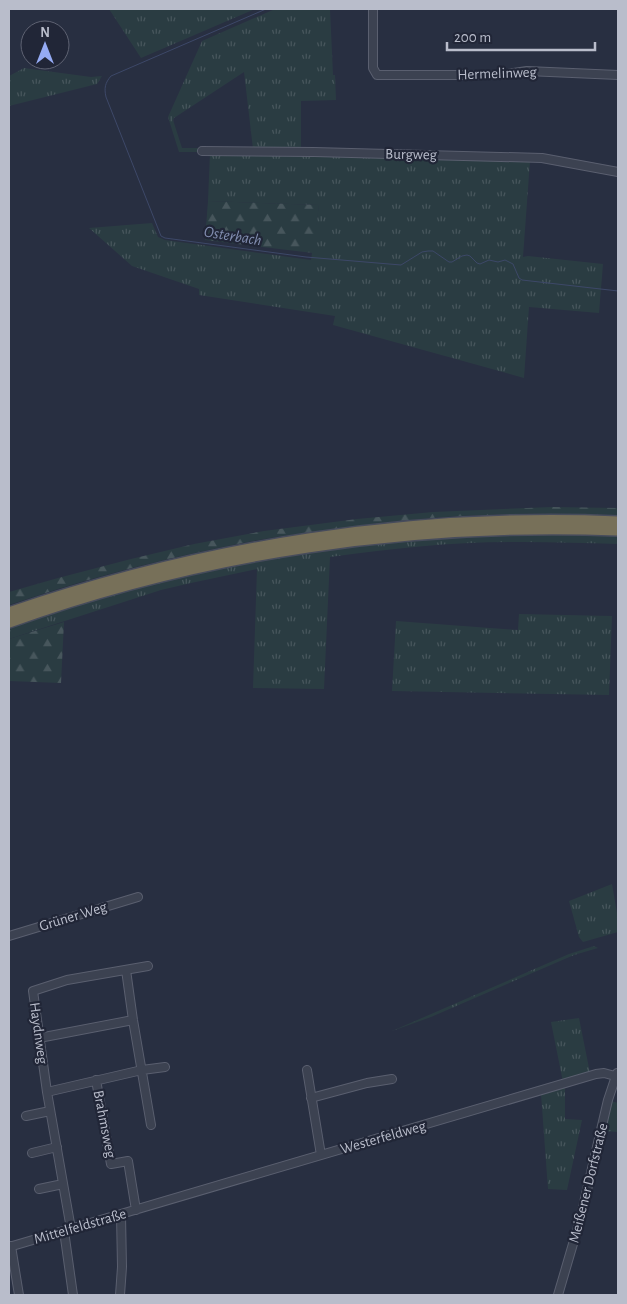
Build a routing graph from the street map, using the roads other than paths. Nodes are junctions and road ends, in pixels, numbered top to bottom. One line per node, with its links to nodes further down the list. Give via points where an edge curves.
1 (373, 9): 2 (street, Hermelinweg, via 373,68 376,75 501,75 528,71)
2 (618, 75)
3 (202, 151): 4 (street, Burgweg, via 532,157)
4 (618, 172)
5 (618, 522): 7 (highway, via 545,520 454,524 306,539 159,568)
6 (618, 530): 8 (highway, via 455,532 307,548 160,577)
7 (9, 613)
8 (9, 622)
9 (138, 897): 10 (street, Grüner Weg)
10 (9, 936)
11 (148, 966): 12 (street, Haydnweg)
12 (126, 970): 13 (street); 14 (street, Haydnweg, via 67,980 32,991)
13 (133, 1020): 14 (street); 16 (street)
14 (39, 1038): 21 (street, Haydnweg)
15 (165, 1067): 16 (street)
16 (142, 1070): 20 (street); 25 (street)
17 (307, 1070): 22 (street)
18 (617, 1074): 28 (street, Westerfeldweg, via 596,1074); 39 (street, Meißener Dorfstraße)
19 (392, 1079): 22 (street)
20 (96, 1080): 21 (street); 32 (street, Brahmsweg, via 110,1164 128,1161)
21 (47, 1092): 23 (street, Haydnweg)
22 (311, 1098): 28 (street)
23 (50, 1111): 24 (street); 26 (street, Haydnweg)
24 (26, 1116)
25 (151, 1125)
26 (57, 1147): 27 (street); 29 (street, Haydnweg)
27 (32, 1153)
28 (321, 1155): 31 (street, Westerfeldweg)
29 (63, 1184): 30 (street); 34 (street, Haydnweg)
30 (39, 1189)
31 (151, 1205): 32 (street, Mittelfeldstraße)
32 (136, 1210): 33 (street, Mittelfeldstraße)
33 (121, 1214): 34 (street, Mittelfeldstraße); 38 (street)
34 (67, 1230): 35 (street, Mittelfeldstraße); 37 (street, Haydnweg)
35 (10, 1247): 36 (street)
36 (19, 1295)
37 (73, 1295)
38 (120, 1295)
39 (558, 1295)

